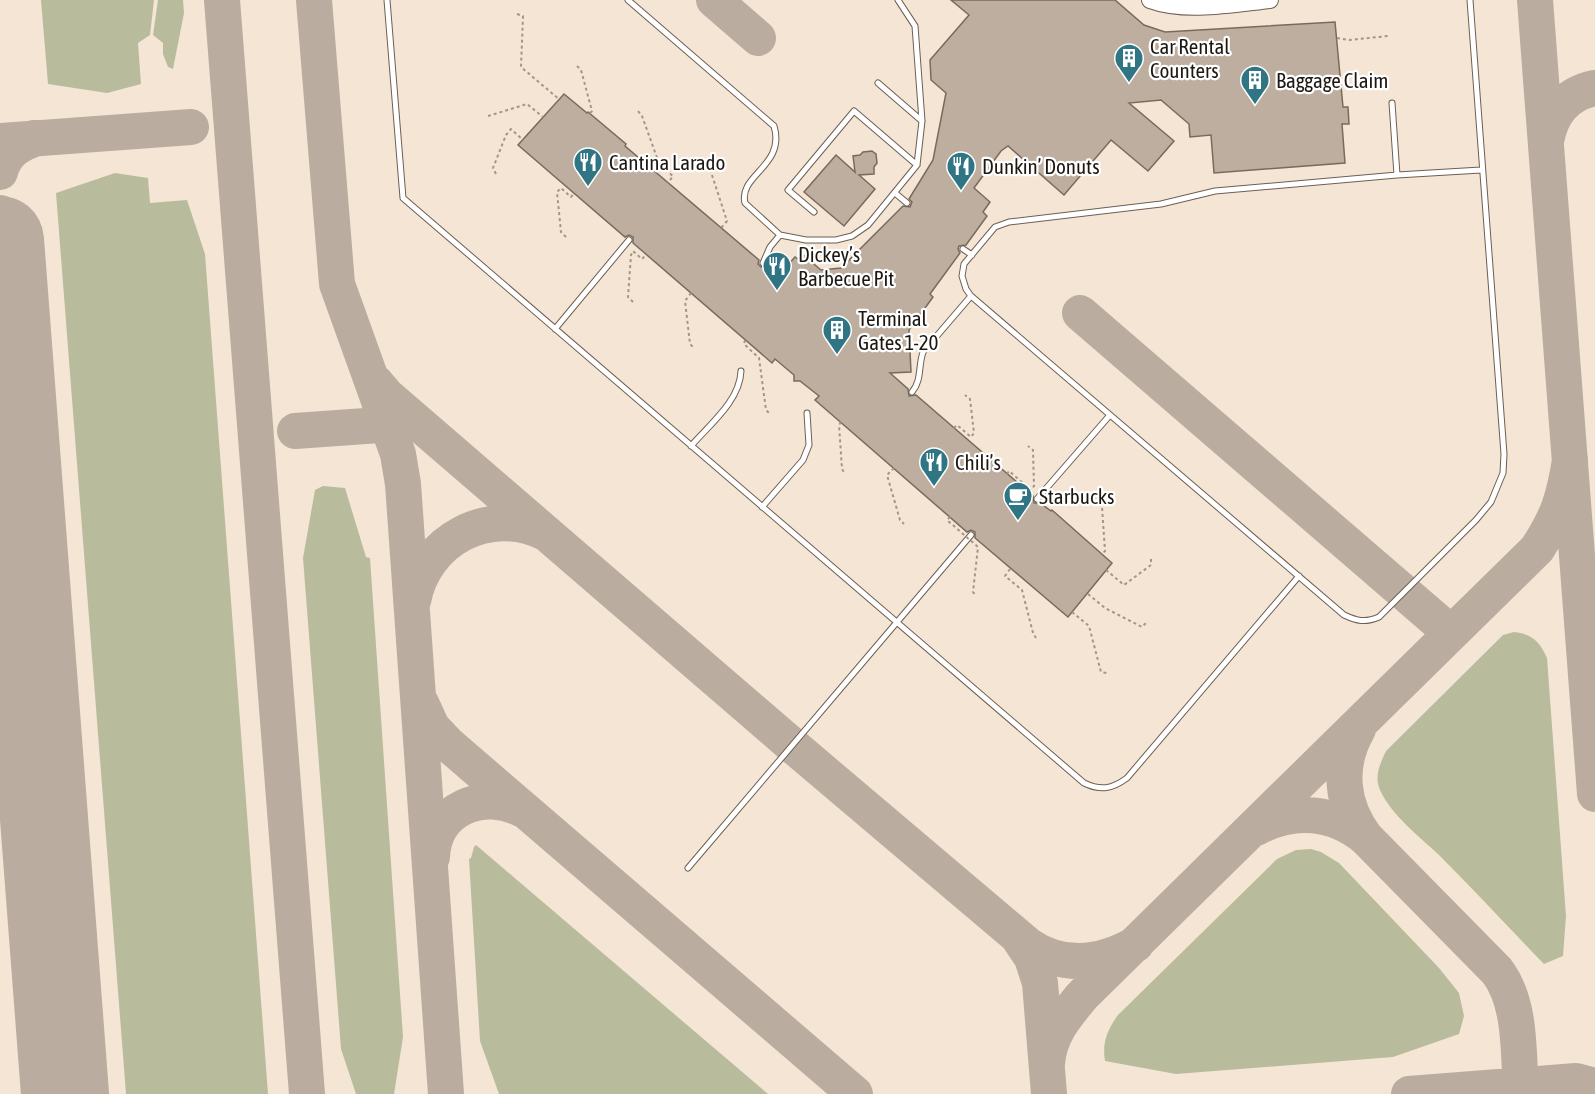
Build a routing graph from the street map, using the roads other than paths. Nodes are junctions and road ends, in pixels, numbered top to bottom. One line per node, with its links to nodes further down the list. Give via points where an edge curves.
1 (387, 0): 22 (lane, via 403,198)
2 (628, 0): 16 (lane, via 774,126 775,150 743,196 745,203)
3 (898, 0): 9 (lane, via 915,26)
4 (1150, 0): 5 (main road, via 1165,6 1193,7)
5 (1270, 0)
6 (1470, 0): 11 (lane)
7 (878, 83): 9 (lane)
8 (1392, 103): 12 (lane)
9 (922, 121): 10 (lane)
10 (916, 165): 13 (lane); 15 (lane, via 854,111 788,190)
11 (1481, 170): 12 (lane); 31 (lane, via 1504,454 1503,473 1491,502 1379,617 1369,621 1344,615)
12 (1397, 175): 19 (lane, via 1215,191 1161,204 1009,222 995,227)
13 (895, 193): 14 (lane); 16 (lane, via 868,225 852,236 806,240)
14 (907, 203)
15 (814, 212)
16 (780, 235): 20 (lane)
17 (629, 240): 22 (lane)
18 (963, 249): 19 (lane)
19 (972, 255): 21 (lane, via 964,264 962,276)
20 (763, 263)
21 (971, 296): 24 (lane, via 923,352 920,378); 26 (lane)
22 (555, 329): 27 (lane)
23 (741, 371): 27 (lane, via 741,384 732,399)
24 (912, 392)
25 (807, 413): 29 (lane, via 809,445 803,460)
26 (1110, 415): 28 (lane); 31 (lane)
27 (691, 446): 29 (lane)
28 (1036, 499)
29 (762, 507): 32 (lane)
30 (971, 535): 32 (lane)
31 (1299, 576): 32 (lane, via 1127,778 1105,789 1084,783)
32 (897, 623): 33 (lane)
33 (688, 868)

